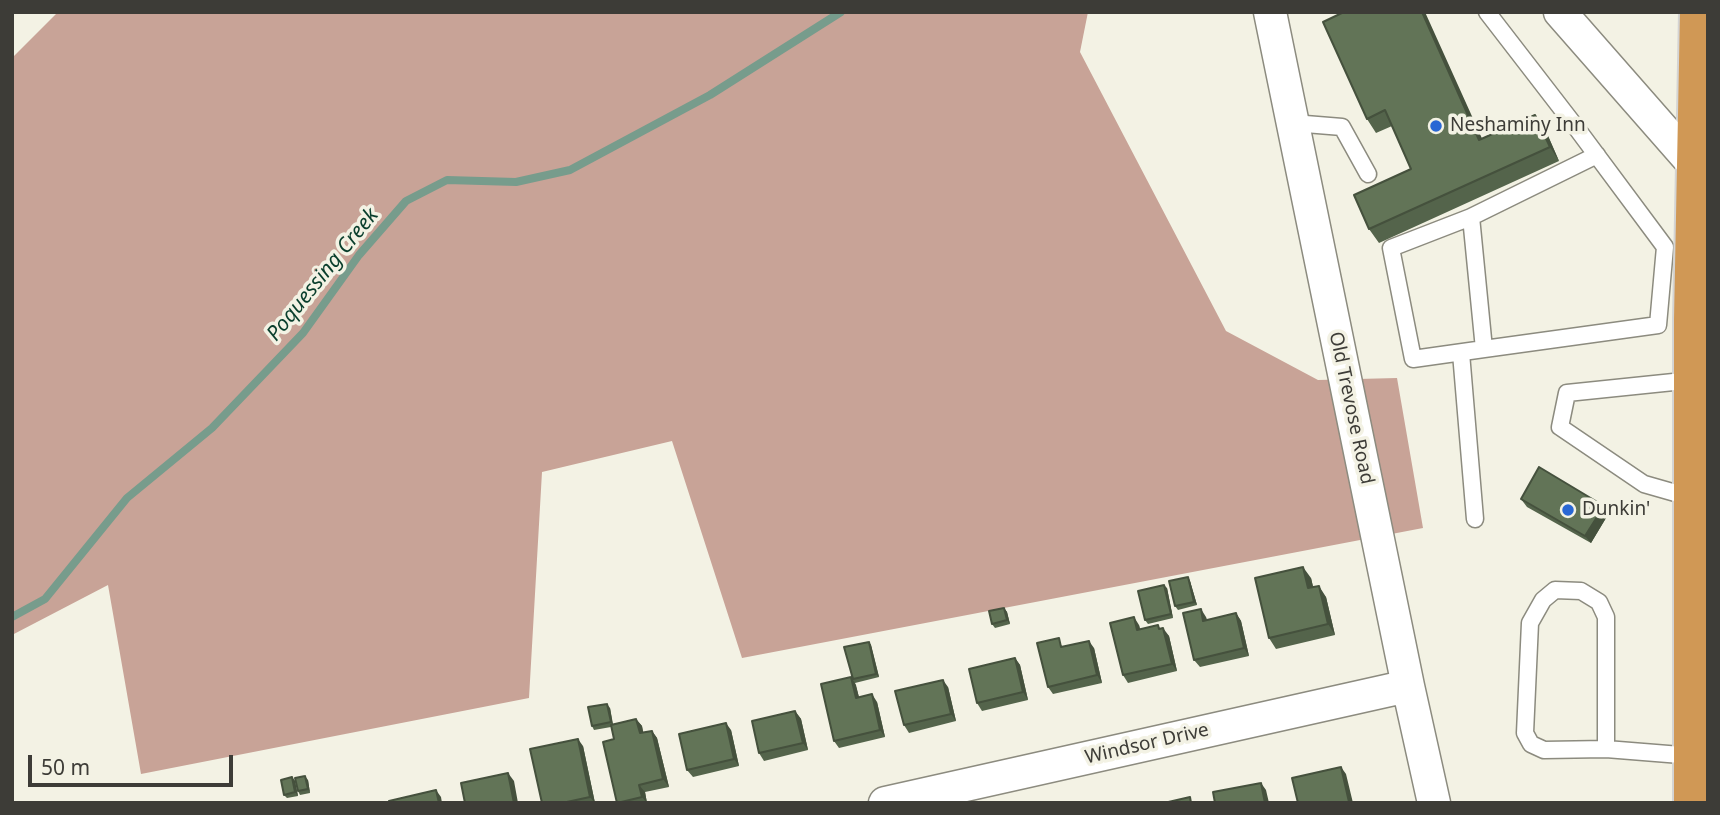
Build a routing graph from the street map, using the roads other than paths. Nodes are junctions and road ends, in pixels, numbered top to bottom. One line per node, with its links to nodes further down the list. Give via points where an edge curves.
1 (1270, 12): 5 (street, Old Trevose Road)
2 (1487, 12): 6 (lane)
3 (1560, 12): 7 (street)
4 (1699, 12): 7 (highway)
5 (1293, 123): 8 (lane, via 1342,127); 16 (street, Old Trevose Road)
6 (1597, 155): 9 (lane); 10 (lane)
7 (1696, 167): 10 (highway)
8 (1368, 174)
9 (1471, 217): 11 (lane); 12 (lane, via 1391,248 1413,359)
10 (1689, 247): 11 (lane, via 1658,325); 13 (highway)
11 (1484, 349): 12 (lane)
12 (1461, 352): 15 (lane)
13 (1693, 380): 14 (highway); 14 (lane, via 1567,393 1560,427 1644,484)
14 (1693, 498): 18 (highway)
15 (1475, 519)
16 (1408, 686): 19 (street, Windsor Drive); 20 (street, Old Trevose Road)
17 (1606, 749): 17 (lane, via 1606,617 1598,602 1581,591 1555,590 1543,600 1530,623 1525,733 1531,744 1544,750); 18 (lane)
18 (1693, 757): 21 (highway)
19 (885, 803)
20 (1434, 803)
21 (1693, 803)

